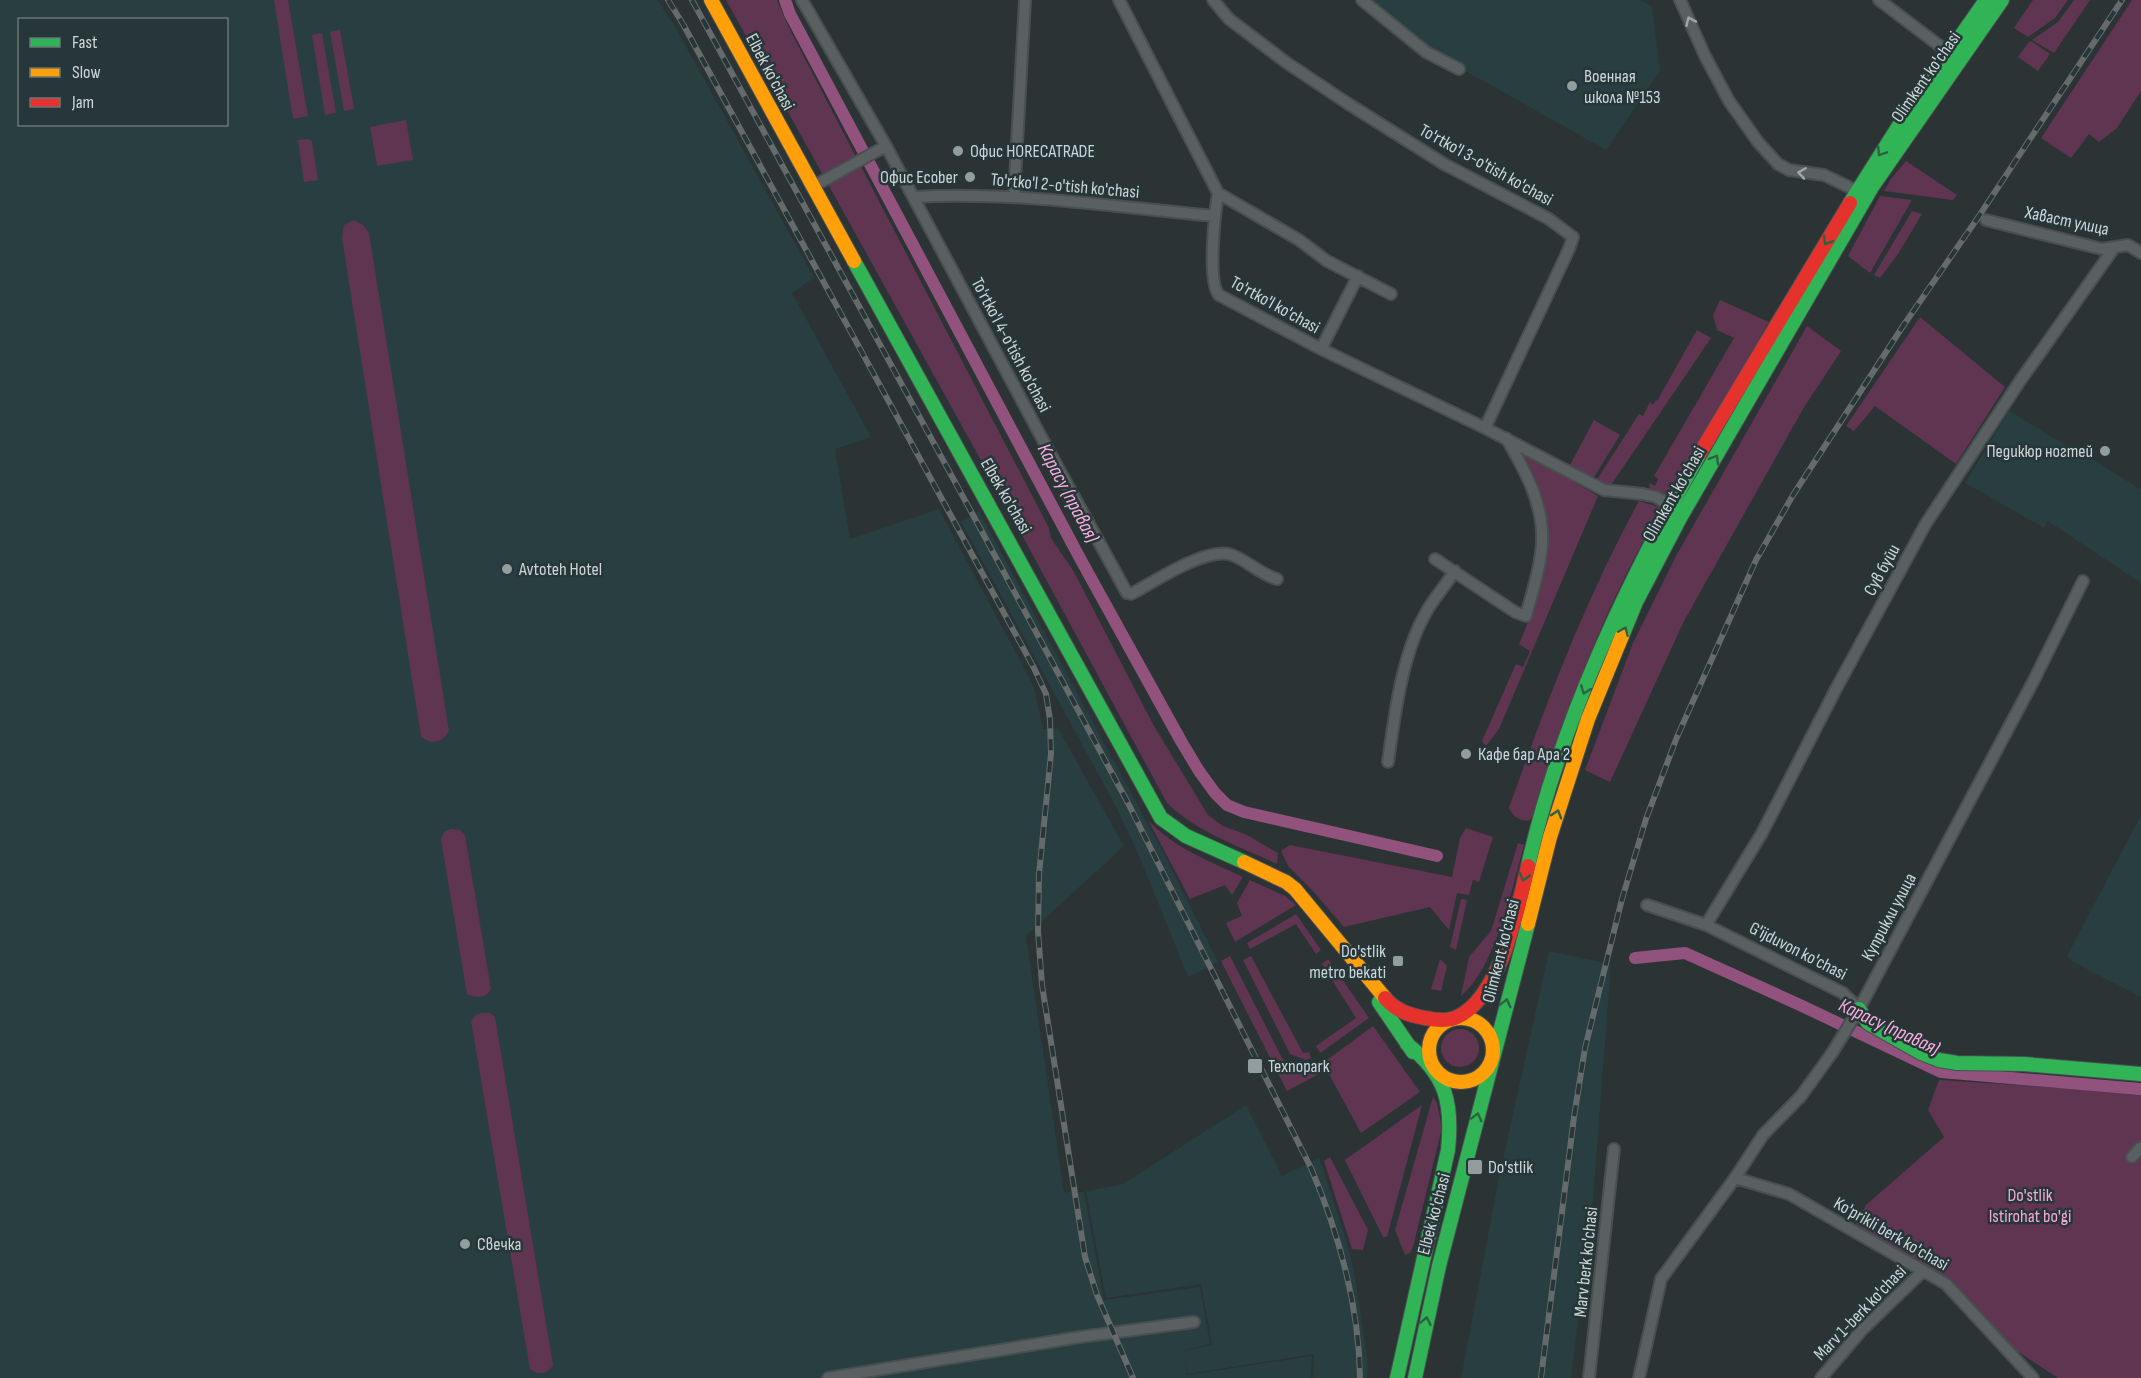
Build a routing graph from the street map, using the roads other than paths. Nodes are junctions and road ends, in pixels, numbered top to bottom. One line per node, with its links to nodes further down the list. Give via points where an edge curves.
1 (711, 0): 14 (main road, Elbek ko'chasi)
2 (802, 0): 13 (street, To'rtko'l 4-o'tish ko'chasi)
3 (1025, 0): 18 (street)
4 (1119, 0): 16 (street)
5 (1214, 0): 26 (street, To'rtko'l 3-o'tish ko'chasi, via 1229,19 1347,103 1444,164 1550,219 1573,237)
6 (1362, 0): 12 (street, via 1426,52)
7 (1680, 0): 15 (street, one-way to 7, via 1824,175 1789,170 1778,164 1729,101)
8 (1879, 0): 11 (street)
9 (1986, 0): 11 (main road, Olimkent ko'chasi)
10 (2002, 0): 11 (main road, Olimkent ko'chasi)
11 (1954, 56): 15 (main road, Olimkent ko'chasi, one-way to 15); 40 (main road, Olimkent ko'chasi, one-way to 11, via 1568,777 1636,602 1680,518 1872,187)
12 (1459, 69)
13 (886, 146): 14 (street); 17 (street, To'rtko'l 4-o'tish ko'chasi)
14 (812, 187): 36 (main road, Elbek ko'chasi, via 1161,818 1186,836 1286,882)
15 (1857, 190): 28 (main road, Olimkent ko'chasi, one-way to 28)
16 (1218, 193): 19 (street, To'rtko'l ko'chasi); 23 (street)
17 (914, 197): 18 (street, To'rtko'l 2-o'tish ko'chasi); 31 (street, To'rtko'l 4-o'tish ko'chasi, via 1127,592 1131,594 1203,556 1220,553 1234,556)
18 (1014, 197): 19 (street, To'rtko'l 2-o'tish ko'chasi)
19 (1214, 216): 25 (street, To'rtko'l ko'chasi, via 1215,291)
20 (1986, 220): 21 (street, Хаваст улица, via 2102,249)
21 (2114, 248): 22 (street, Хаваст улица, via 2128,246); 35 (street, Сув буйи, via 2019,381 1925,525 1762,832)
22 (2141, 253)
23 (1358, 276): 24 (street); 25 (street)
24 (1391, 294)
25 (1321, 349): 26 (street, To'rtko'l ko'chasi)
26 (1485, 428): 27 (street, To'rtko'l ko'chasi)
27 (1506, 438): 28 (street, To'rtko'l ko'chasi, via 1604,490 1656,497); 30 (street, via 1529,479 1542,529 1540,560 1526,616)
28 (1671, 506): 38 (main road, Olimkent ko'chasi, one-way to 38, via 1624,597 1576,714 1498,966 1475,1004)
29 (1435, 559): 30 (street)
30 (1455, 571): 33 (street, via 1427,611 1409,654)
31 (1276, 579)
32 (2083, 581): 37 (street, Куприкли улица)
33 (1388, 762)
34 (1647, 905): 35 (street, G'ijduvon ko'chasi)
35 (1706, 925): 37 (street, G'ijduvon ko'chasi, via 1843,993)
36 (1338, 942): 38 (main road, Elbek ko'chasi, via 1393,1007 1413,1015); 39 (main road, Elbek ko'chasi)
37 (1855, 1014): 42 (main road, G'ijduvon ko'chasi, via 1939,1060); 47 (street, Куприкли улица, via 1801,1096 1762,1135)
38 (1453, 1019): 40 (main road, via 1472,1020 1484,1028 1492,1045); 41 (main road, via 1439,1026 1431,1039 1429,1054)
39 (1407, 1044): 41 (main road, Elbek ko'chasi); 43 (main road, Elbek ko'chasi, via 1436,1089)
40 (1492, 1059): 41 (main road, via 1483,1073 1463,1082 1447,1079); 52 (main road, Elbek ko'chasi, one-way to 40, via 1428,1310)
41 (1434, 1068): 43 (main road, Elbek ko'chasi, via 1446,1095)
42 (2141, 1074)
43 (1450, 1127): 51 (main road, Elbek ko'chasi)
44 (2140, 1148): 46 (street)
45 (1614, 1149): 53 (street, Marv berk ko'chasi)
46 (2132, 1157)
47 (1735, 1178): 48 (street, Ko'prikli berk ko'chasi, via 1789,1194); 54 (street, Куприкли улица, via 1661,1279)
48 (1923, 1271): 55 (street, Marv 1-berk ko'chasi, via 1862,1330); 56 (street, Ko'prikli berk ko'chasi, via 1946,1284)
49 (1194, 1322): 50 (street)
50 (828, 1378)
51 (1397, 1378)
52 (1415, 1378)
53 (1589, 1378)
54 (1640, 1378)
55 (1821, 1378)
56 (2033, 1378)

